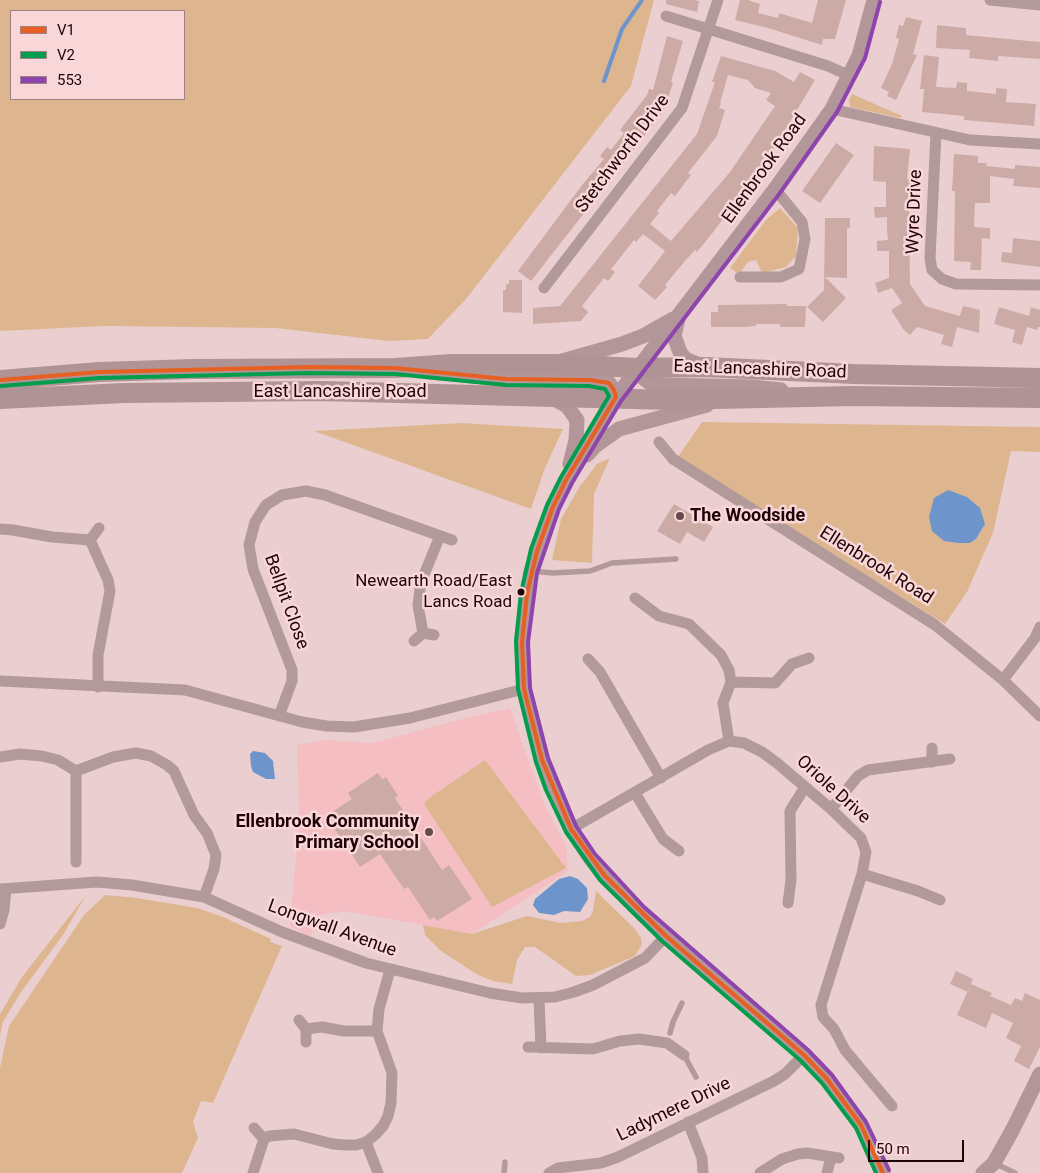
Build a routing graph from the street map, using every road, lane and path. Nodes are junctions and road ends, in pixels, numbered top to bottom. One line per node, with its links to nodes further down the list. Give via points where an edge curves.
1 (718, 0): 6 (street, Stetchworth Drive)
2 (874, 0): 7 (main road, Ellenbrook Road, via 859,56)
3 (990, 0): 4 (street)
4 (1040, 5)
5 (666, 16): 6 (street)
6 (709, 29): 7 (street, via 828,66); 14 (street, Stetchworth Drive, via 682,108)
7 (850, 76): 8 (main road, Ellenbrook Road)
8 (832, 110): 9 (street); 11 (main road, Ellenbrook Road)
9 (936, 133): 10 (street, via 970,140); 13 (street, Wyre Drive, via 932,270 956,284)
10 (1040, 144)
11 (775, 189): 12 (street, via 802,222 805,239 799,269 781,277); 15 (main road, Ellenbrook Road)
12 (740, 278)
13 (1040, 285)
14 (544, 288)
15 (679, 315): 16 (main road, via 643,336); 17 (main road, via 674,336 680,352 693,363); 19 (main road, Ellenbrook Road)
16 (554, 364): 18 (highway, East Lancashire Road, via 451,364); 19 (highway, East Lancashire Road)
17 (705, 367): 19 (highway, East Lancashire Road); 20 (highway, East Lancashire Road)
18 (395, 368): 21 (highway, East Lancashire Road, via 193,369); 24 (main road, via 482,377 602,381 609,383)
19 (638, 368): 23 (main road, via 650,383 663,385 752,387); 24 (main road, Ellenbrook Road)
20 (1040, 378)
21 (0, 380)
22 (549, 396): 24 (highway, East Lancashire Road); 26 (highway, East Lancashire Road, via 320,391 124,392); 29 (main road, via 567,406 577,420 576,440)
23 (852, 396): 25 (highway, East Lancashire Road); 27 (highway, East Lancashire Road)
24 (616, 398): 27 (highway, East Lancashire Road); 29 (main road, Ellenbrook Road)
25 (1040, 398)
26 (0, 399)
27 (730, 399): 29 (main road, via 618,430 594,447)
28 (659, 442): 42 (street, Ellenbrook Road, via 673,459 935,625)
29 (566, 480): 36 (main road)
30 (99, 528): 33 (street)
31 (0, 529): 33 (street, via 52,538)
32 (440, 536): 34 (street, Bellpit Close); 39 (street, via 421,582 418,605); 47 (street, Bellpit Close, via 325,494 282,495 266,505 255,522 249,545 253,569 292,670 292,681)
33 (90, 540): 45 (street, via 110,591 98,655)
34 (452, 540)
35 (676, 559): 36 (lane, via 612,563 590,571)
36 (531, 571): 46 (main road, via 522,642)
37 (636, 598): 44 (street, via 659,616 689,624 721,655)
38 (1040, 627): 42 (street)
39 (424, 636)
40 (809, 658): 44 (street, via 792,664 775,683)
41 (588, 659): 55 (street, via 600,672)
42 (1003, 680): 48 (street, Ellenbrook Road)
43 (0, 681): 45 (street)
44 (731, 682): 49 (street, via 724,703)
45 (98, 687): 47 (street, via 185,690)
46 (524, 689): 47 (street, via 410,718 362,726 327,726); 59 (main road, via 542,760)
47 (279, 716)
48 (1040, 716)
49 (729, 741): 55 (street); 56 (street, Oriole Drive, via 744,743 762,752)
50 (932, 748): 53 (street)
51 (0, 757): 54 (street, via 20,754 42,756 58,760)
52 (950, 759): 53 (street)
53 (932, 762): 58 (street, via 862,772)
54 (76, 771): 60 (street); 66 (street, via 113,757 136,753 151,756 174,771 216,855)
55 (661, 778): 57 (street)
56 (805, 787): 58 (street, Oriole Drive); 68 (street, via 790,811)
57 (634, 792): 59 (street); 62 (street, via 663,839)
58 (831, 809): 64 (street, Oriole Drive, via 861,838 866,852)
59 (571, 829): 70 (main road, via 605,876)
60 (76, 844): 61 (street); 63 (street)
61 (88, 845)
62 (679, 852)
63 (76, 862)
64 (862, 874): 67 (street); 83 (street, Oriole Drive, via 821,1006 823,1017 845,1050)
65 (3, 889): 66 (street, Longwall Avenue, via 97,882); 69 (street, via 4,910)
66 (204, 897): 71 (street, Longwall Avenue, via 302,940)
67 (940, 900)
68 (788, 903)
69 (0, 924)
70 (666, 936): 72 (street, Longwall Avenue, via 645,958 593,985); 80 (main road)
71 (390, 970): 72 (street, Longwall Avenue, via 490,993); 74 (street, via 379,1008)
72 (539, 999): 78 (street)
73 (682, 1003): 75 (lane)
74 (377, 1031): 76 (street, via 344,1031 303,1024); 87 (street, via 392,1073 393,1088 383,1126)
75 (668, 1038): 78 (street, via 620,1042 593,1049); 79 (street)
76 (306, 1042)
77 (528, 1047): 78 (street)
78 (541, 1048)
79 (684, 1055): 82 (lane)
80 (804, 1055): 84 (street, Ladymere Drive, via 774,1081); 97 (main road, via 827,1079 861,1125)
81 (1040, 1074): 89 (main road, via 1013,1129)
82 (696, 1076)
83 (892, 1106)
84 (688, 1122): 93 (street, Ladymere Drive, via 618,1157 600,1163 558,1168); 94 (street, via 702,1158)
85 (254, 1128): 86 (street)
86 (264, 1139): 87 (street, via 294,1134 345,1145); 90 (street)
87 (366, 1142): 91 (street)
88 (505, 1162): 92 (lane)
89 (988, 1168): 98 (lane)
90 (254, 1173)
91 (378, 1173)
92 (504, 1173)
93 (549, 1173)
94 (703, 1173)
95 (760, 1173): 96 (street, via 782,1159 807,1153 835,1157)
96 (827, 1173)
97 (883, 1173)
98 (1015, 1173)

